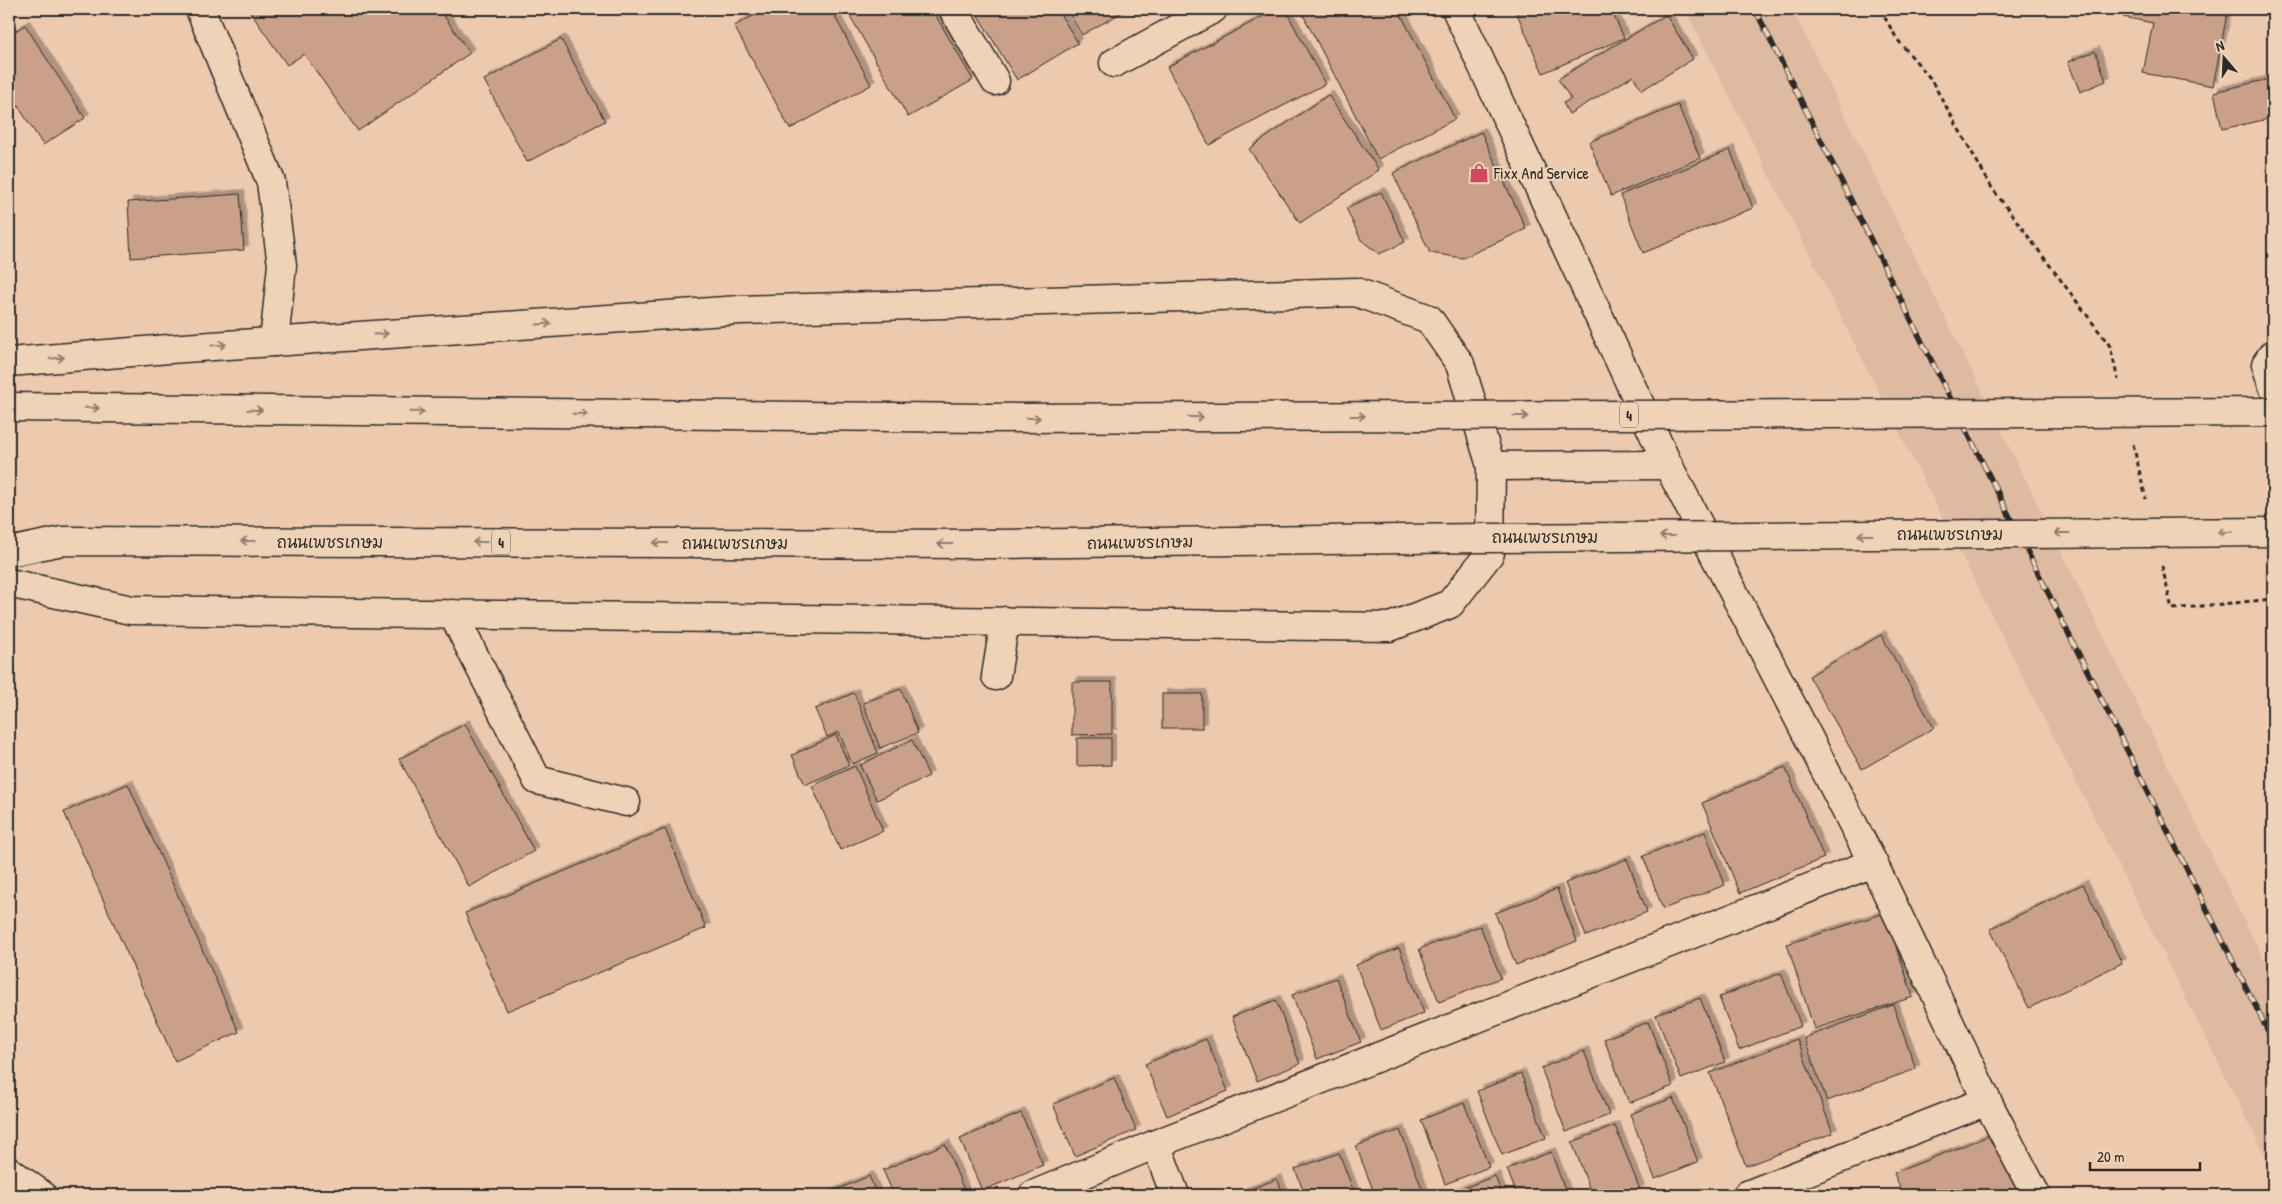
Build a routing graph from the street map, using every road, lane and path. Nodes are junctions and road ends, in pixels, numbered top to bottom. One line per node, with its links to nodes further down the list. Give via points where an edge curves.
1 (200, 9): 9 (main road, via 271,182 282,264)
2 (953, 9): 7 (main road)
3 (1214, 9): 6 (main road)
4 (1456, 9): 15 (main road)
5 (1880, 9): 8 (path, via 1897,39 1930,78)
6 (1114, 63)
7 (995, 81)
8 (1992, 188)
9 (274, 342): 11 (main road, one-way to 9); 16 (main road, one-way to 16, via 740,310 1356,292 1429,319 1460,364)
10 (2273, 354): 12 (main road, via 2266,364)
11 (9, 362)
12 (2273, 387)
13 (9, 407): 14 (main road, 4, one-way to 14, bridge, via 985,418)
14 (2273, 412)
15 (1668, 465): 16 (main road); 24 (main road)
16 (1491, 466): 21 (main road, via 1490,553 1450,604 1390,627)
17 (2273, 532): 18 (main road, ถนนเพชรเกษม / 4, one-way to 18, bridge, via 994,544 62,541)
18 (9, 552)
19 (9, 583): 20 (main road, via 131,610)
20 (453, 614): 21 (main road); 23 (main road, via 537,780)
21 (1005, 622): 22 (main road)
22 (996, 676)
23 (626, 802)
24 (1873, 863): 25 (main road); 26 (main road)
25 (1987, 1101): 31 (main road); 32 (main road)
26 (1156, 1144): 29 (main road); 30 (main road)
27 (9, 1171): 28 (main road)
28 (42, 1195)
29 (1033, 1195)
30 (1175, 1195)
31 (1747, 1195)
32 (2036, 1195)

